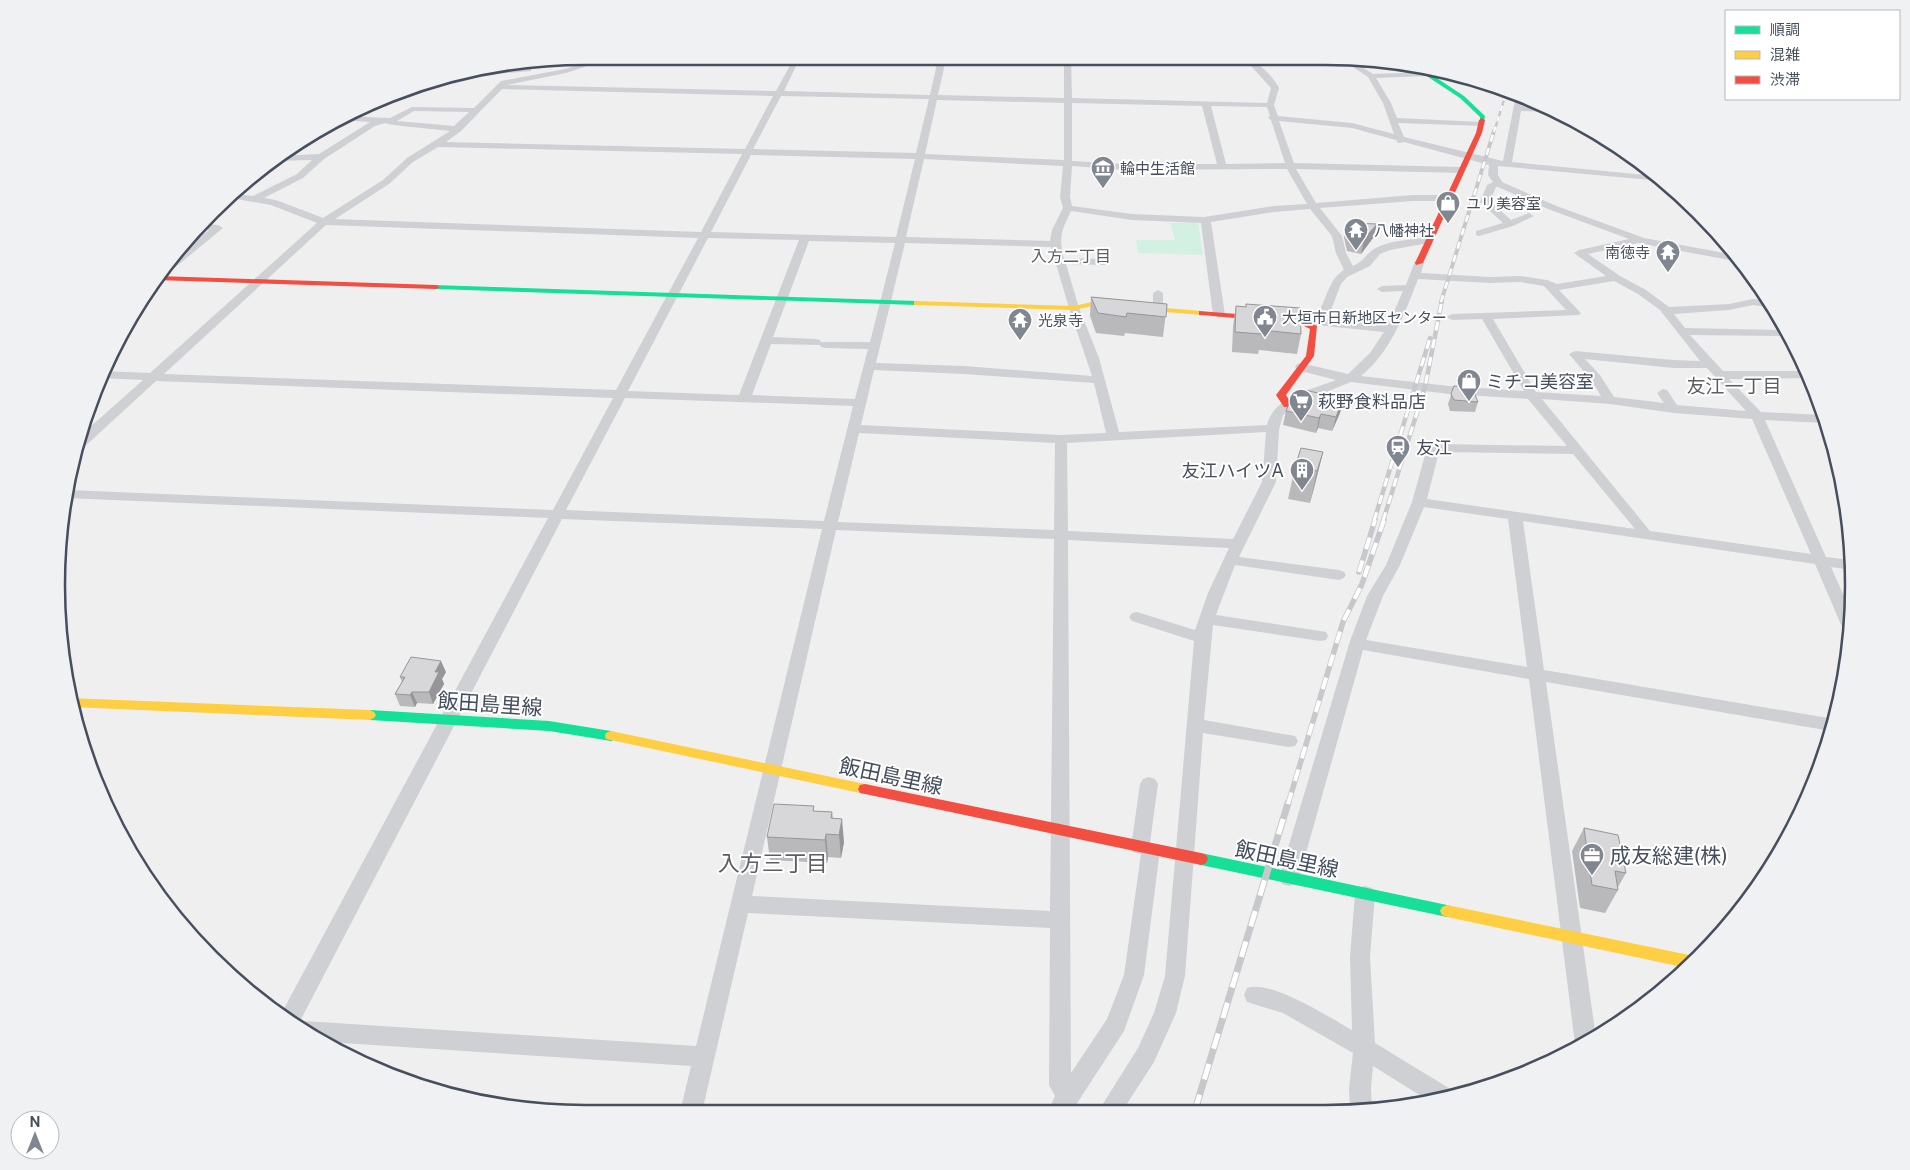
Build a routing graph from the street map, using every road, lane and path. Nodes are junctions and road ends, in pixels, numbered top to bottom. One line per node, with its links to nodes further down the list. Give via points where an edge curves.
1 (586, 65): 12 (street, via 504,83)
2 (793, 65): 13 (street)
3 (941, 65): 14 (street)
4 (1068, 65): 15 (street)
5 (1255, 65): 18 (street, via 1275,88)
6 (1354, 66): 10 (street)
7 (541, 67): 8 (street)
8 (496, 73)
9 (1414, 73): 10 (street)
10 (1371, 76): 25 (street)
11 (1429, 76): 26 (street, via 1477,109 1483,118)
12 (501, 87): 13 (street); 21 (street)
13 (778, 93): 14 (street); 30 (street)
14 (933, 97): 15 (street); 32 (street)
15 (1067, 100): 17 (street); 35 (street)
16 (1518, 103): 19 (street)
17 (1206, 104): 18 (street); 38 (street)
18 (1270, 105): 22 (street)
19 (1517, 108): 20 (street); 37 (street)
20 (1533, 109)
21 (478, 110): 24 (street, via 412,109); 27 (street)
22 (1272, 118): 28 (street, via 1343,125); 39 (street)
23 (356, 119): 24 (street)
24 (388, 120): 27 (street, via 394,124); 31 (street, via 372,124)
25 (1394, 120): 26 (street); 28 (street)
26 (1482, 124): 33 (street)
27 (458, 129): 29 (street)
28 (1402, 141): 33 (street)
29 (437, 144): 30 (street); 50 (street)
30 (748, 152): 32 (street); 54 (street)
31 (321, 156): 34 (street); 45 (street, via 300,176)
32 (920, 156): 35 (street); 56 (street)
33 (1468, 156): 36 (street); 40 (street)
34 (289, 158)
35 (1068, 163): 38 (street, via 1126,167); 47 (street, via 1065,197)
36 (1494, 164): 37 (street); 42 (street, via 1493,175)
37 (1507, 165): 41 (street)
38 (1222, 166): 39 (street)
39 (1290, 166): 40 (street); 46 (street)
40 (1461, 170): 44 (street)
41 (1649, 178)
42 (1499, 184): 51 (street, via 1492,185 1485,202); 58 (street, via 1551,208)
43 (237, 198): 45 (street)
44 (1448, 198): 46 (street); 57 (street)
45 (255, 199): 50 (street, via 273,202)
46 (1313, 206): 49 (street); 65 (street, via 1338,236 1341,253)
47 (1068, 208): 49 (street, via 1132,217); 59 (street, via 1057,230)
48 (1528, 216): 51 (street)
49 (1204, 220): 81 (street)
50 (324, 222): 54 (street); 69 (street)
51 (1510, 224): 53 (street)
52 (207, 227): 61 (street, via 218,228)
53 (1479, 233)
54 (705, 235): 55 (street); 74 (street)
55 (805, 237): 56 (street); 75 (street)
56 (901, 239): 59 (street); 76 (street)
57 (1428, 240): 64 (street); 65 (street, via 1387,247 1376,252 1366,264)
58 (1636, 240): 60 (street); 68 (street, via 1579,253)
59 (1056, 244): 62 (street)
60 (1729, 257)
61 (180, 258)
62 (1060, 261): 63 (street); 78 (street)
63 (1105, 262)
64 (1419, 262): 66 (street)
65 (1350, 271): 84 (street, via 1340,278 1329,303)
66 (1414, 276): 70 (street, via 1520,279); 71 (street)
67 (166, 277): 69 (street)
68 (1616, 278): 70 (street, via 1556,287); 80 (street, via 1642,292)
69 (260, 281): 74 (street); 96 (street)
70 (1546, 283): 82 (street, via 1575,313)
71 (1408, 288): 72 (street); 85 (street)
72 (1382, 289)
73 (1158, 293): 79 (street)
74 (673, 295): 75 (street); 100 (street)
75 (782, 298): 76 (street); 88 (street)
76 (886, 301): 78 (street); 89 (street)
77 (1762, 303): 80 (street)
78 (1074, 308): 79 (street, via 1092,304); 98 (street)
79 (1158, 309): 81 (street)
80 (1666, 311): 86 (street)
81 (1219, 315): 84 (street)
82 (1486, 316): 83 (street); 101 (street)
83 (1452, 317)
84 (1313, 323): 85 (street); 92 (street, via 1310,356)
85 (1391, 329): 97 (street, via 1369,363)
86 (1682, 331): 87 (street); 90 (street)
87 (1779, 333)
88 (766, 340): 89 (street); 102 (street)
89 (875, 346): 91 (street)
90 (1710, 365): 94 (street); 103 (street, via 1575,354)
91 (870, 366): 98 (street); 104 (street)
92 (1301, 367): 97 (street, via 1339,377); 105 (street, via 1281,395)
93 (110, 375): 96 (street)
94 (1719, 375): 95 (street); 107 (street)
95 (1800, 375)
96 (153, 377): 100 (street); 112 (street)
97 (1352, 377): 101 (street, via 1449,390); 105 (street)
98 (1099, 380): 111 (street)
99 (1663, 393): 106 (street)
100 (620, 395): 102 (street); 117 (street)
101 (1532, 395): 103 (street); 114 (street)
102 (744, 400): 104 (street)
103 (1610, 400): 106 (street)
104 (861, 403): 110 (street)
105 (1287, 404): 109 (street, via 1278,413)
106 (1674, 409): 107 (street)
107 (1756, 414): 108 (street); 124 (street)
108 (1817, 418)
109 (1274, 428): 111 (street); 122 (street, via 1270,476)
110 (855, 429): 113 (street); 119 (street)
111 (1112, 435): 113 (street)
112 (87, 437)
113 (1061, 439): 120 (street)
114 (1577, 450): 116 (street, via 1434,448); 121 (street)
115 (73, 494): 117 (street)
116 (1420, 502): 118 (street); 132 (street, via 1393,565 1375,596)
117 (558, 515): 119 (street); 135 (street)
118 (1516, 516): 121 (street); 133 (street)
119 (830, 525): 120 (street); 139 (street)
120 (1060, 535): 122 (street); 141 (street)
121 (1644, 535): 124 (street)
122 (1239, 544): 123 (street)
123 (1230, 560): 126 (street); 129 (street)
124 (1821, 560): 125 (street); 127 (street)
125 (1844, 564)
126 (1338, 575)
127 (1844, 614)
128 (1137, 617): 131 (street)
129 (1206, 619): 130 (street); 131 (street)
130 (1320, 636)
131 (1202, 637): 137 (street)
132 (1357, 644): 133 (street); 144 (street)
133 (1536, 675): 136 (street); 148 (street)
134 (79, 702): 135 (street, 飯田島里線)
135 (450, 720): 139 (street, 飯田島里線, via 559,728 628,739); 151 (street)
136 (1826, 724)
137 (1194, 725): 138 (street); 143 (street)
138 (1288, 741)
139 (773, 771): 141 (street, 飯田島里線); 146 (street)
140 (1149, 784): 142 (street)
141 (1061, 831): 142 (street, 飯田島里線); 147 (street)
142 (1145, 848): 143 (street, 飯田島里線); 157 (street, via 1134,975 1116,1024)
143 (1184, 857): 144 (street, 飯田島里線); 160 (street, via 1175,976 1165,1013 1146,1055)
144 (1289, 878): 145 (street, 飯田島里線)
145 (1366, 894): 148 (street, 飯田島里線); 154 (street, via 1360,957)
146 (739, 904): 147 (street); 155 (street)
147 (1061, 920): 157 (street, via 1060,1085)
148 (1571, 937): 149 (street, 飯田島里線); 153 (street)
149 (1684, 961)
150 (1254, 995): 154 (street, via 1288,1005)
151 (292, 1014)
152 (320, 1032): 155 (street)
153 (1585, 1035)
154 (1364, 1048): 156 (street); 158 (street)
155 (703, 1057): 159 (street)
156 (1436, 1093)
157 (1064, 1103)
158 (1361, 1104)
159 (692, 1105)
160 (1113, 1105)

